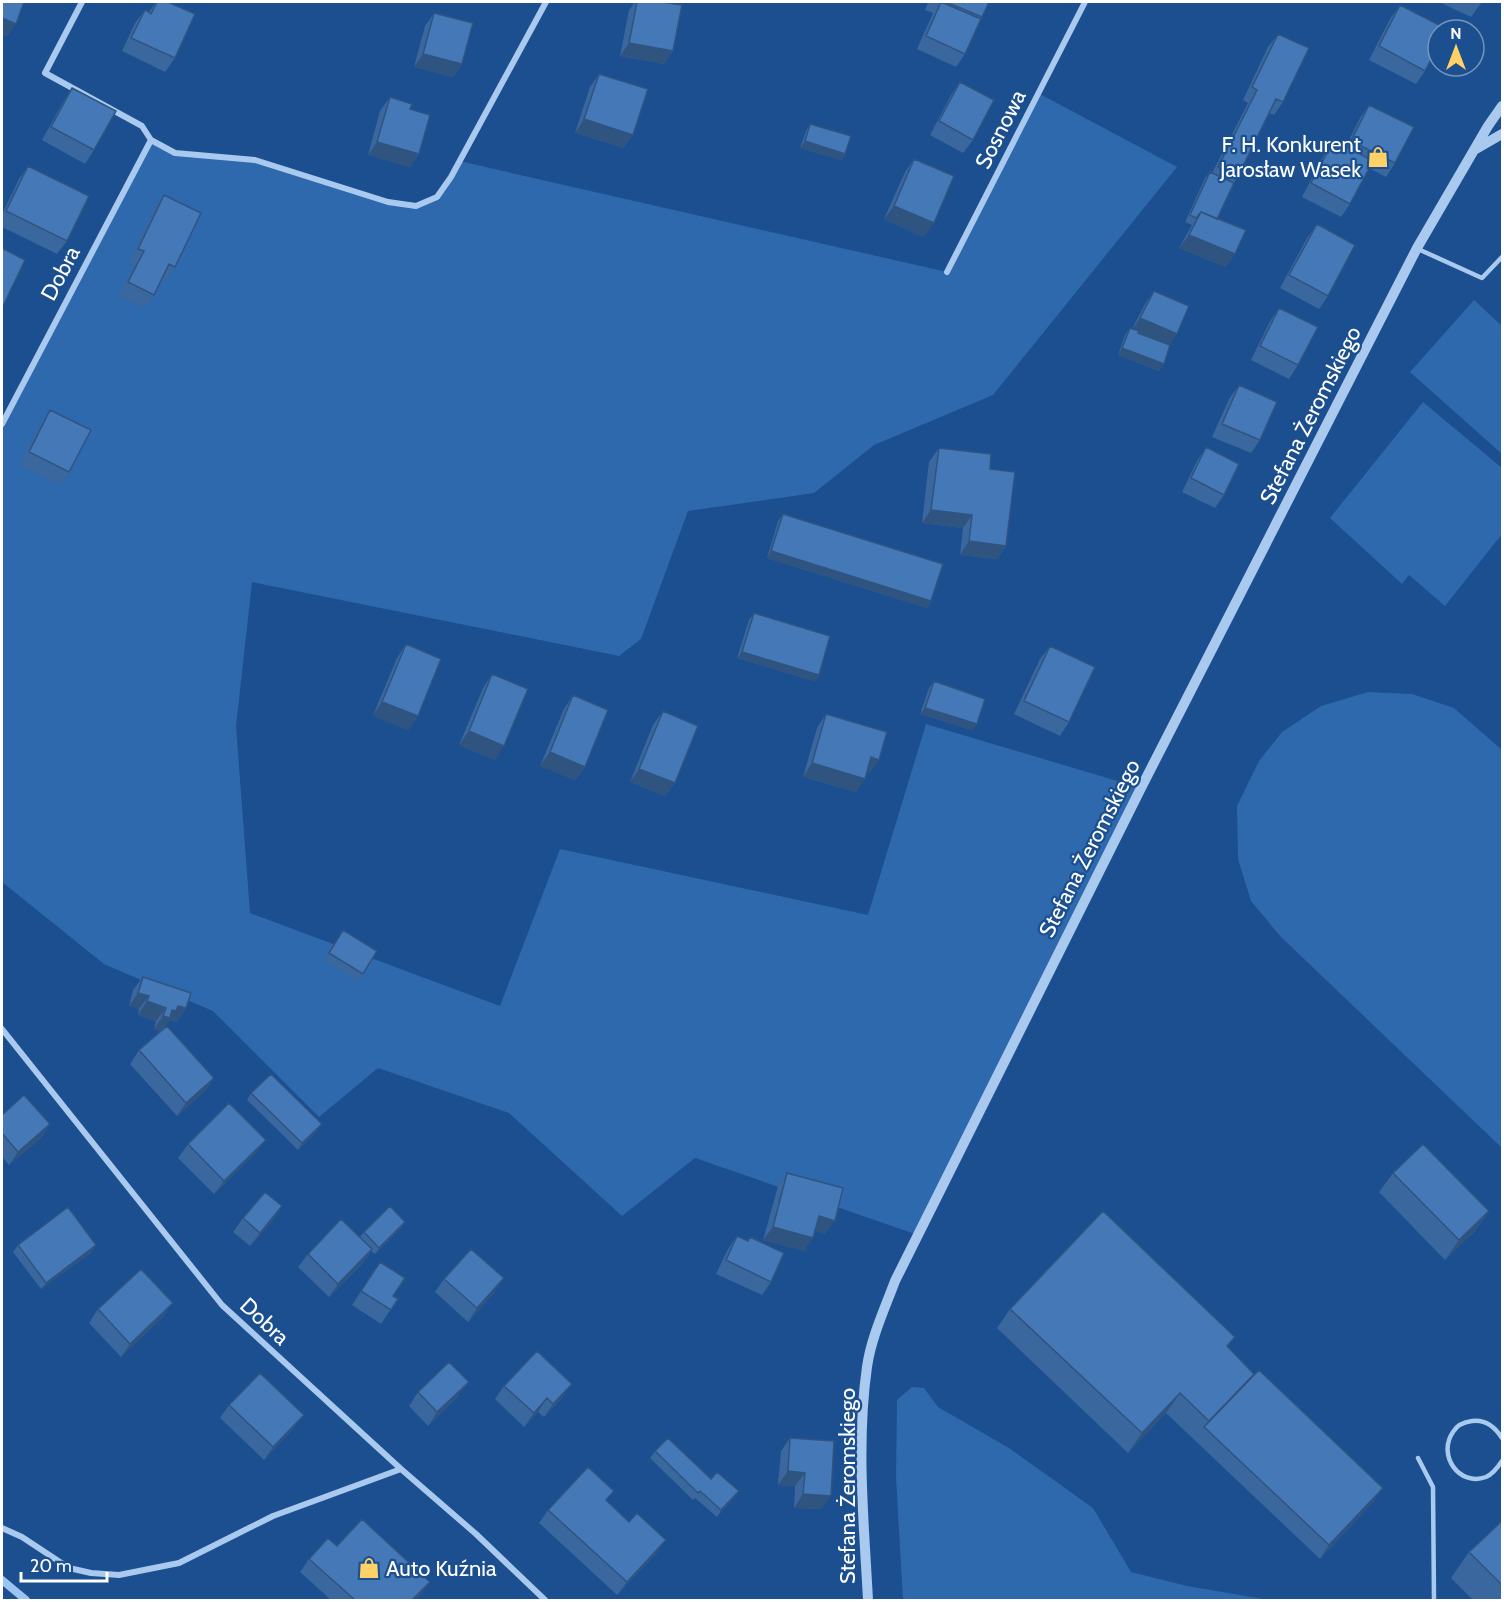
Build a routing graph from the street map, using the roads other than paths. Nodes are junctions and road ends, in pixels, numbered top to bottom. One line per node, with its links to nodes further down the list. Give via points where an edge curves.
1 (82, 2): 6 (street, via 45,73 142,126)
2 (546, 2): 6 (street, via 451,177 437,197 416,206 388,202 255,160 176,153)
3 (1085, 2): 10 (street, Sosnowa)
4 (1503, 106): 7 (street, Stefana Żeromskiego)
5 (1503, 134): 7 (street)
6 (151, 140): 11 (street, Dobra)
7 (1475, 149): 8 (street, Stefana Żeromskiego)
8 (1417, 248): 9 (lane, via 1482,278); 19 (street, Stefana Żeromskiego, via 895,1281 867,1365 863,1409)
9 (1503, 257)
10 (947, 272)
11 (2, 424)
12 (2, 1029): 16 (street, Dobra, via 222,1305)
13 (1503, 1438): 15 (lane, via 1487,1423 1465,1422 1455,1428 1446,1449 1455,1470 1475,1479 1486,1477)
14 (1418, 1458): 20 (lane, via 1433,1487)
15 (1503, 1461)
16 (401, 1469): 17 (street, via 273,1516 179,1563 119,1575 69,1568); 18 (street, Dobra)
17 (2, 1528)
18 (545, 1600)
19 (868, 1600)
20 (1434, 1600)

